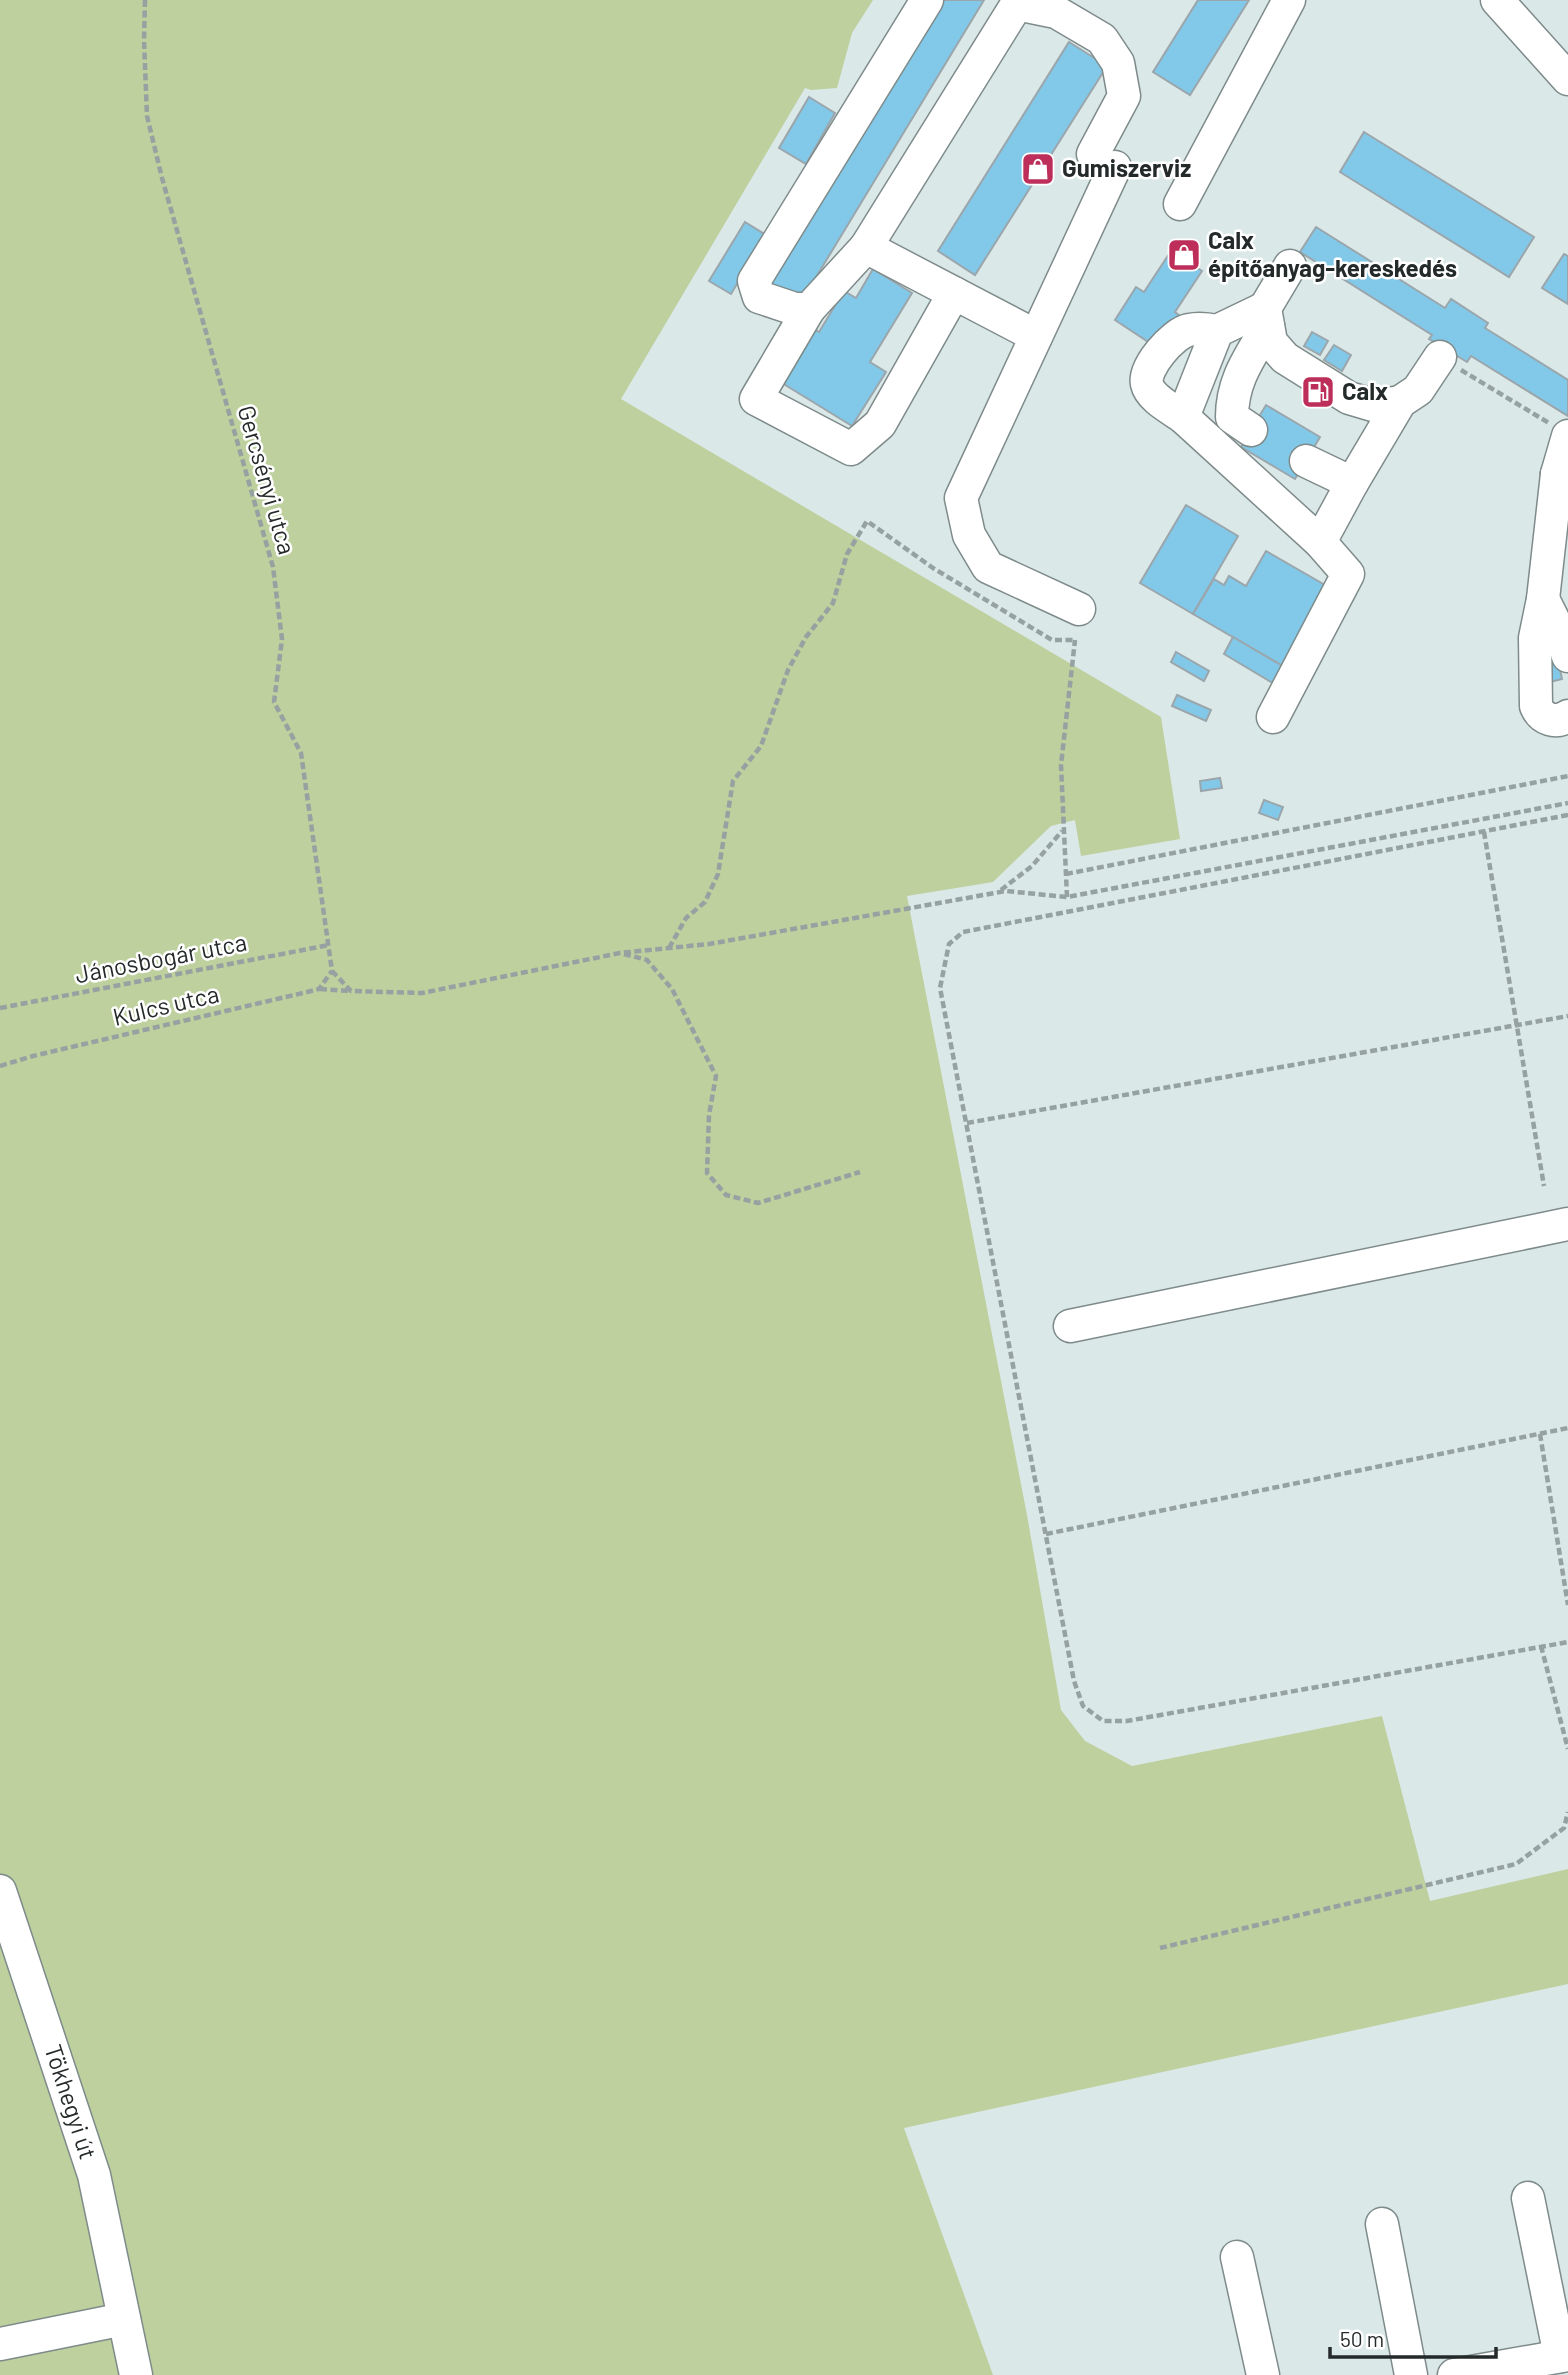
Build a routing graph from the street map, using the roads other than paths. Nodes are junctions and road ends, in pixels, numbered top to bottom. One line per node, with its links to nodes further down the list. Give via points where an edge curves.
1 (927, 0): 10 (street, via 754,281 759,297)
2 (1289, 0): 6 (street)
3 (1497, 0): 5 (street)
4 (1018, 2): 7 (street); 13 (street, via 1056,12 1102,39 1118,63 1124,96 1104,161)
5 (1568, 79)
6 (1180, 204)
7 (866, 247): 9 (street); 10 (street)
8 (1290, 266): 11 (street)
9 (954, 293): 10 (street, via 880,424 852,449 757,400); 13 (street)
10 (809, 309)
11 (1266, 317): 12 (street); 15 (street, via 1271,342 1285,358 1349,398 1376,406); 17 (street, via 1232,398 1232,417)
12 (1217, 331): 16 (street); 16 (street, via 1184,332 1160,352 1146,374 1150,392)
13 (1036, 336): 24 (street, via 961,498 969,535 988,567)
14 (1440, 357): 15 (street, via 1418,390)
15 (1400, 402): 21 (street)
16 (1183, 417): 22 (street)
17 (1251, 430)
18 (1562, 432): 20 (street)
19 (1306, 461): 21 (street)
20 (1562, 482): 23 (street)
21 (1352, 483): 22 (street)
22 (1320, 542): 27 (street, via 1348,573)
23 (1543, 599): 25 (street); 26 (street, via 1535,638 1536,706 1550,720)
24 (1079, 609)
25 (1568, 656)
26 (1568, 716)
27 (1273, 717)
28 (1568, 1224): 29 (street)
29 (1070, 1326)
30 (0, 1891): 34 (street, Tökhegyi út, via 94,2175)
31 (1528, 2198): 36 (street)
32 (1382, 2224): 39 (street)
33 (1237, 2257): 38 (street)
34 (124, 2319): 35 (street); 37 (street, Tökhegyi út)
35 (0, 2344)
36 (1564, 2355): 40 (street)
37 (136, 2375)
38 (1263, 2375)
39 (1411, 2375)
40 (1454, 2375)

